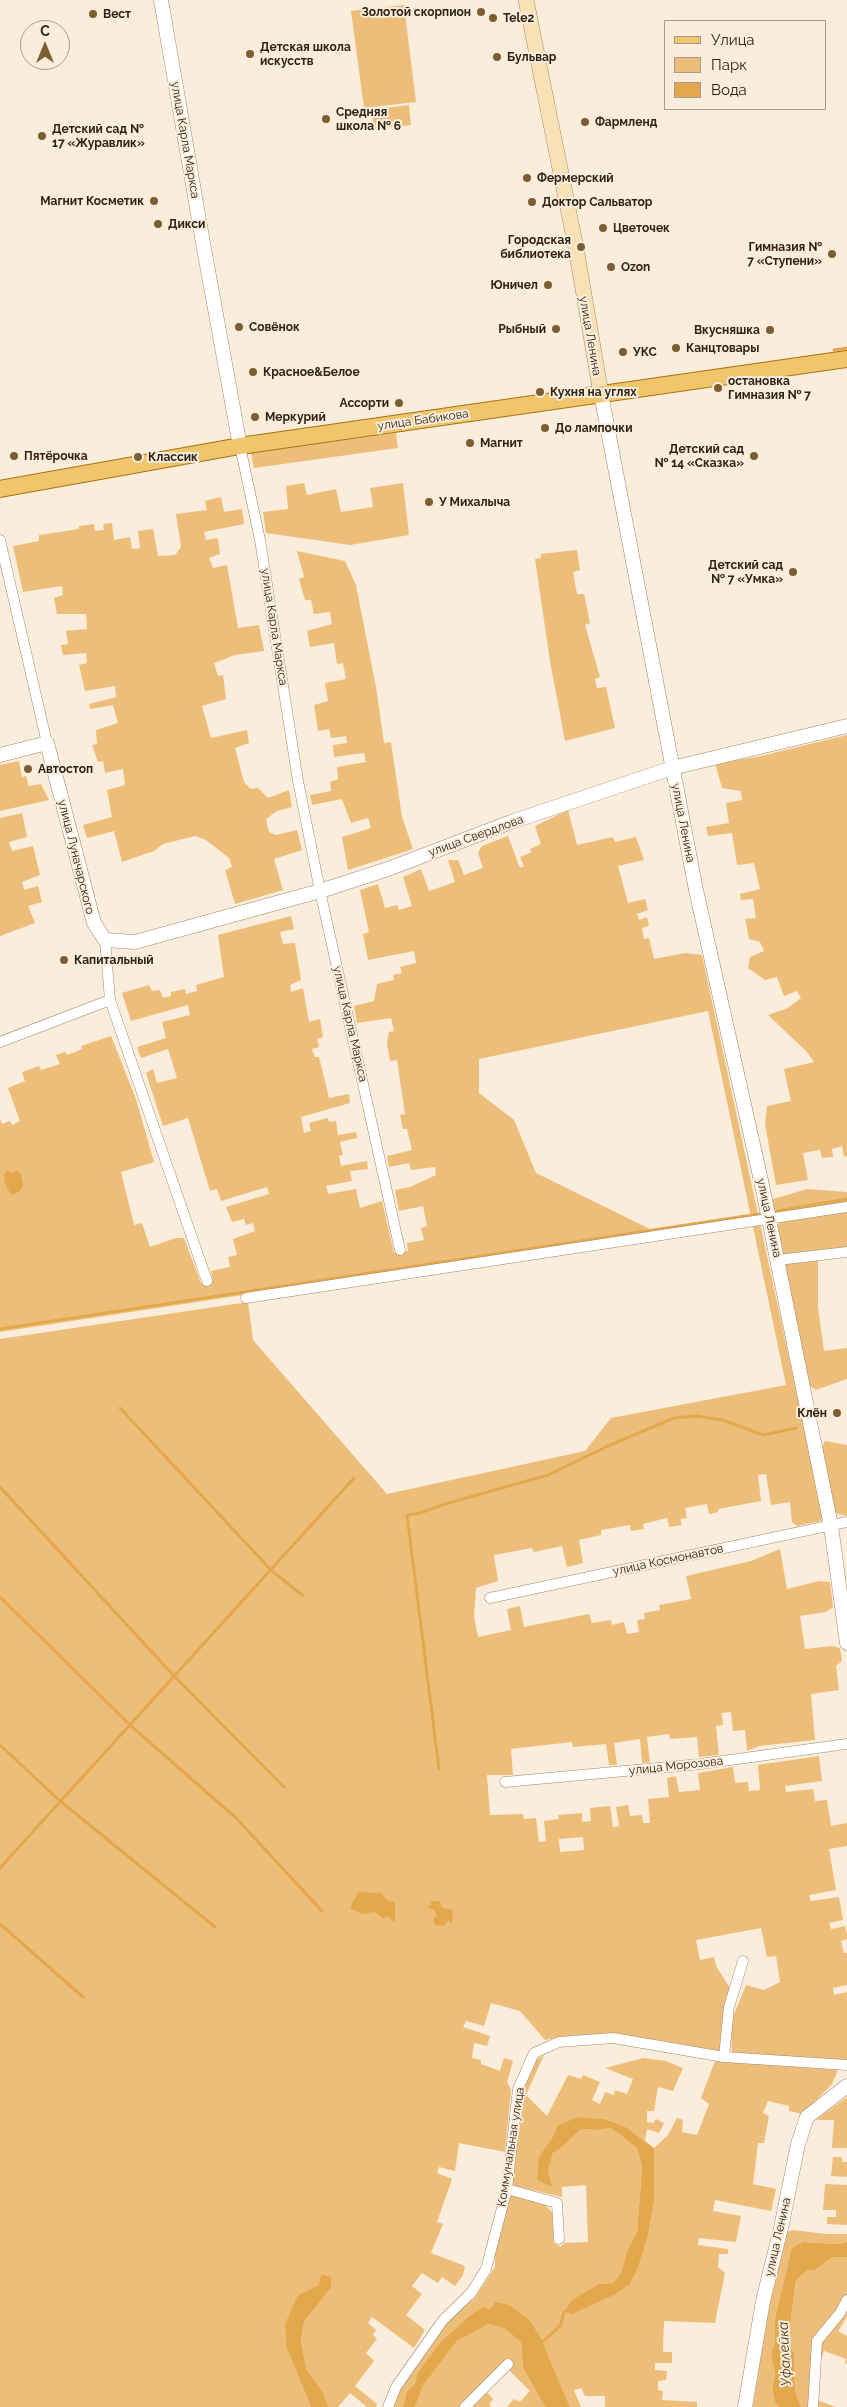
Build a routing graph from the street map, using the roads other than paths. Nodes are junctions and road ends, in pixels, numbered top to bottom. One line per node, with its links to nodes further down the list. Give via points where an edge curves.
1 (161, 0): 5 (street, улица Карла Маркса)
2 (526, 0): 4 (main road, улица Ленина, via 576,248)
3 (847, 359): 4 (main road, улица Бабикова)
4 (601, 394): 5 (main road, улица Бабикова); 11 (street, улица Ленина)
5 (240, 446): 6 (main road, улица Бабикова); 12 (street, улица Карла Маркса, via 260,540 298,781)
6 (0, 489)
7 (0, 540): 9 (street, улица Луначарского)
8 (847, 726): 11 (street, улица Свердлова)
9 (47, 743): 10 (street); 13 (street, улица Луначарского, via 94,923)
10 (0, 755)
11 (672, 768): 12 (street, улица Свердлова); 17 (street, улица Ленина)
12 (320, 891): 13 (street, улица Свердлова, via 135,942); 18 (street, улица Карла Маркса)
13 (104, 940): 14 (street, улица Луначарского)
14 (110, 1000): 15 (street); 21 (street, улица Луначарского)
15 (0, 1042)
16 (847, 1207): 17 (street)
17 (769, 1219): 20 (street, улица Ленина); 22 (street)
18 (400, 1250)
19 (847, 1252): 20 (street)
20 (778, 1260): 24 (street, улица Ленина)
21 (207, 1281)
22 (246, 1298)
23 (847, 1522): 24 (street, улица Космонавтов)
24 (831, 1526): 25 (street, улица Космонавтов); 26 (street, улица Ленина)
25 (490, 1598)
26 (847, 1643)
27 (847, 1744): 28 (street, улица Морозова, via 701,1764)
28 (505, 1782)
29 (743, 1961): 30 (street, via 729,2007)
30 (724, 2057): 31 (street, Коммунальная улица); 33 (street, Коммунальная улица, via 613,2038 559,2042 534,2053 518,2089)
31 (847, 2065)
32 (847, 2086): 39 (street, улица Ленина, via 807,2118 798,2144 782,2228 763,2301)
33 (507, 2189): 34 (street, via 556,2203); 37 (street, Коммунальная улица, via 486,2269 472,2294 443,2320 396,2387)
34 (558, 2239)
35 (847, 2300): 40 (street, via 817,2342)
36 (508, 2364): 38 (street)
37 (388, 2407)
38 (465, 2407)
39 (745, 2407)
40 (813, 2407)

